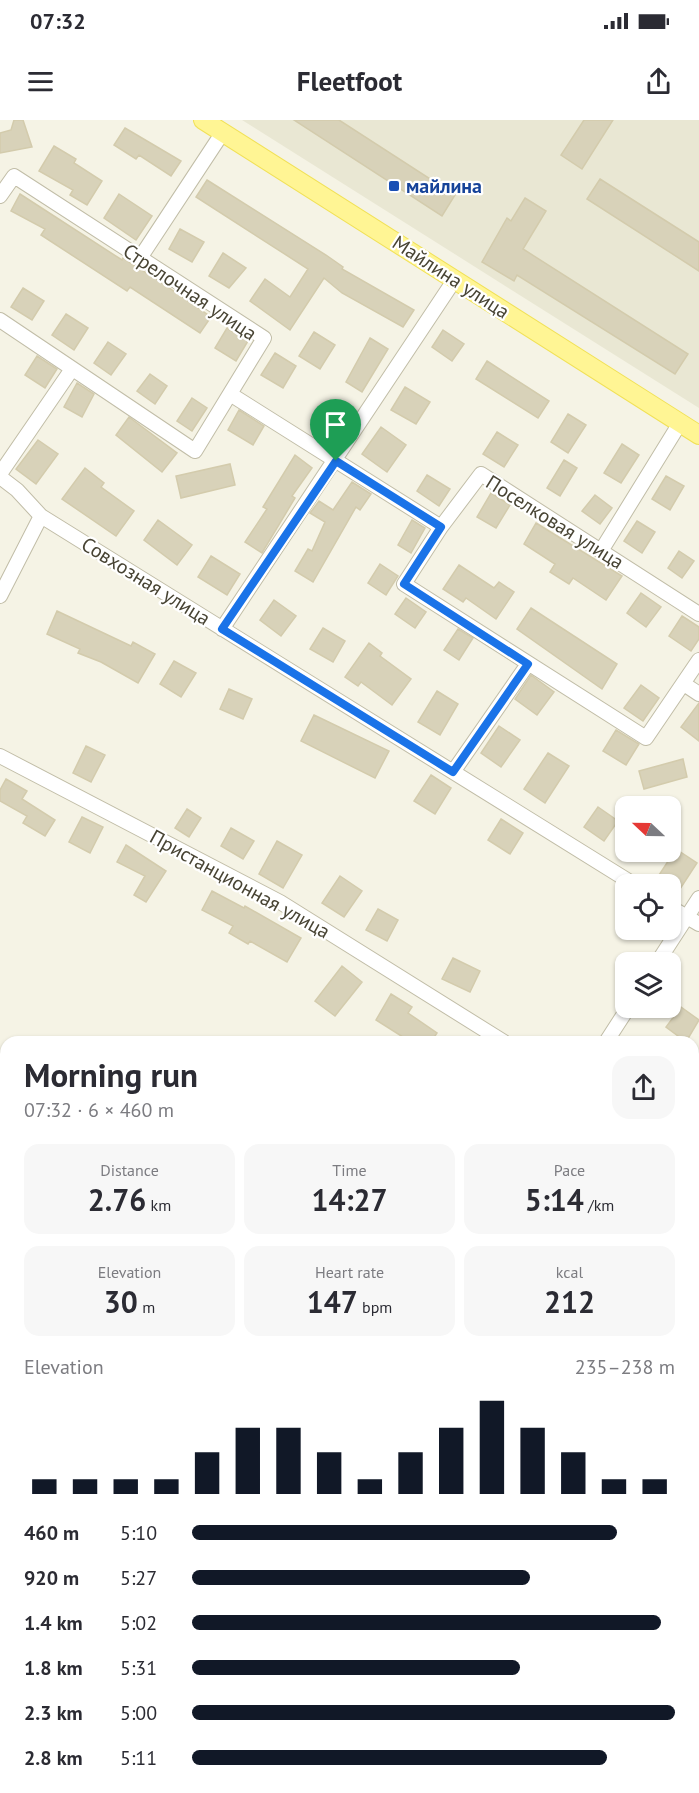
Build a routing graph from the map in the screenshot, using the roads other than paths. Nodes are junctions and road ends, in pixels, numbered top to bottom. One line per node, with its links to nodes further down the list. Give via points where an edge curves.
1 (203, 120): 2 (main road, Майлина улица)
2 (223, 132): 4 (street); 5 (main road, Майлина улица)
3 (0, 196): 4 (street, Стрелочная улица, via 14,176)
4 (140, 258): 8 (street, Стрелочная улица, via 264,338)
5 (455, 279): 9 (main road, Майлина улица); 11 (street)
6 (0, 320): 7 (street, Стрелочная улица)
7 (72, 369): 8 (street, Стрелочная улица, via 195,451); 12 (street)
8 (230, 394): 11 (street)
9 (680, 423): 10 (main road, Майлина улица); 15 (street)
10 (699, 435)
11 (336, 461): 14 (street); 18 (street)
12 (0, 476): 13 (street, Совхозная улица)
13 (40, 516): 16 (street); 18 (street, Совхозная улица)
14 (441, 527): 15 (street, Поселковая улица, via 481,474); 20 (street, Поселковая улица, via 404,584)
15 (601, 551): 17 (street, Поселковая улица)
16 (0, 596)
17 (699, 615)
18 (222, 629): 24 (street, Совхозная улица)
19 (699, 660): 21 (street, Поселковая улица)
20 (528, 664): 21 (street, Поселковая улица, via 646,738); 24 (street)
21 (684, 684): 22 (street)
22 (699, 694)
23 (0, 756): 32 (street, Пристанционная улица, via 280,902)
24 (453, 772): 25 (street, Совхозная улица)
25 (617, 874)
26 (699, 898): 28 (street)
27 (681, 914): 28 (street)
28 (686, 917): 29 (street); 30 (street)
29 (699, 924)
30 (664, 952)
31 (622, 1018): 33 (street)
32 (494, 1036)
33 (610, 1036)

